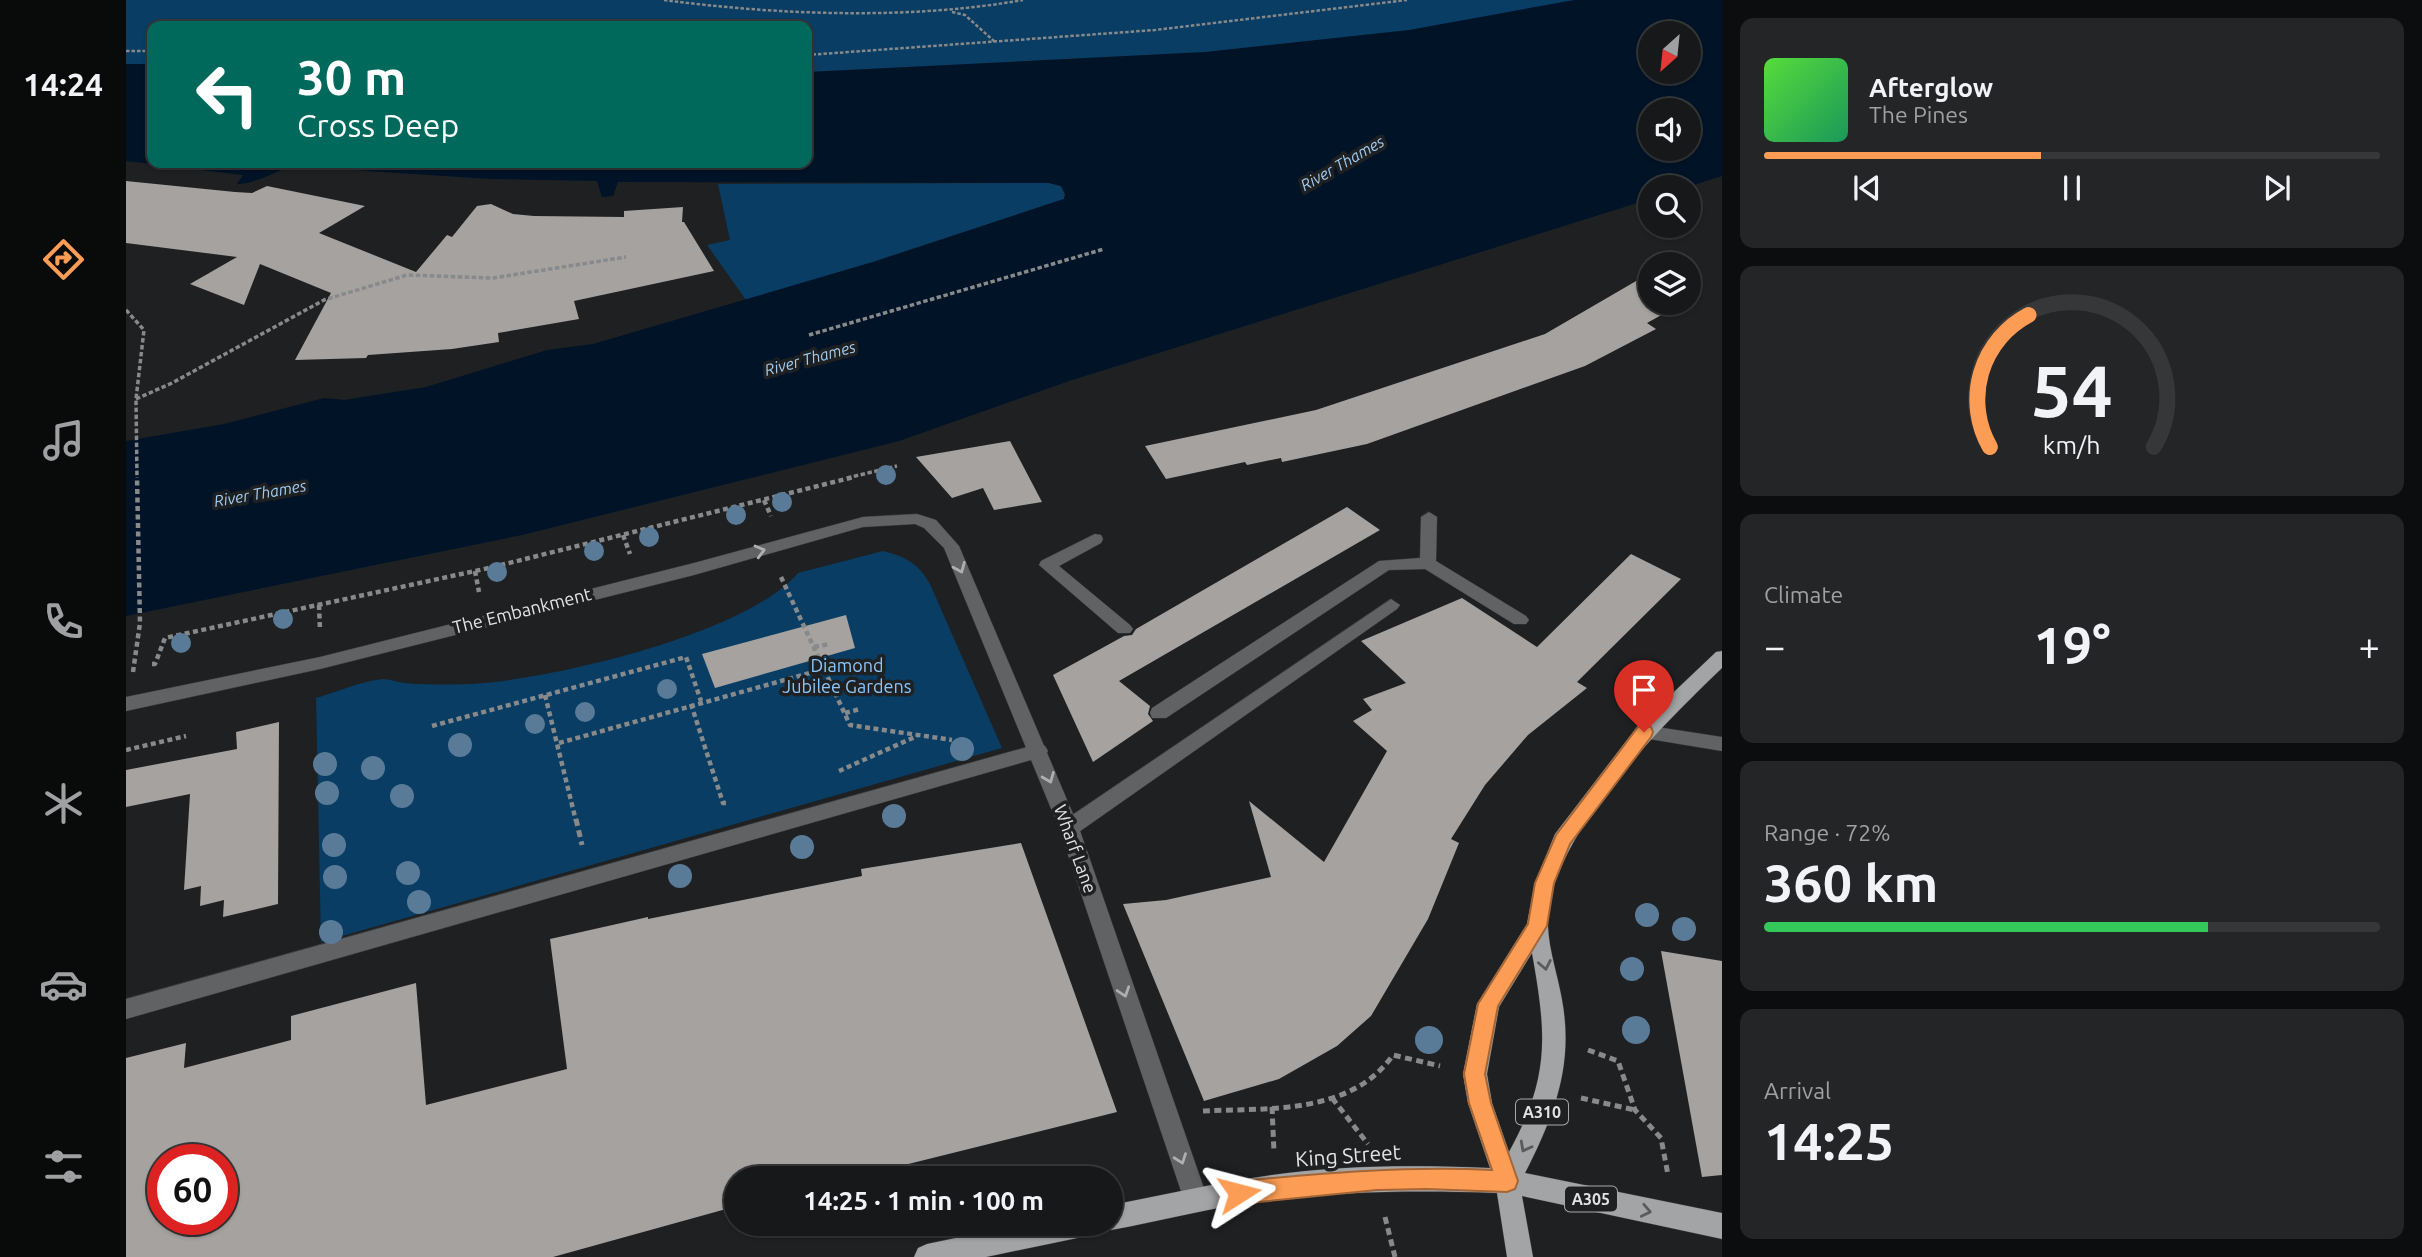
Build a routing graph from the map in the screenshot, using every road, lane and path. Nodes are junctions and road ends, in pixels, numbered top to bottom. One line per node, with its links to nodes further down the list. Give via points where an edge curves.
1 (664, 0): 5 (path, via 798,12)
2 (1023, 0): 4 (path)
3 (1407, 0): 7 (path, via 1155,30)
4 (978, 9): 5 (path); 6 (path)
5 (944, 10): 6 (path)
6 (965, 15): 7 (path)
7 (995, 42): 10 (path)
8 (126, 51): 9 (path)
9 (147, 51)
10 (812, 55)
11 (1104, 249): 14 (path)
12 (626, 257): 15 (path, via 493,278 407,275 324,300)
13 (126, 310): 15 (path, via 144,330)
14 (808, 335)
15 (136, 400): 28 (path, via 140,623)
16 (897, 467): 28 (path, via 502,565 165,638 155,664)
17 (1429, 517): 20 (street)
18 (917, 520): 32 (street, The Embankment, one-way to 18, via 320,663 863,522); 45 (street, Wharf Lane, one-way to 45, via 930,524 951,546)
19 (1095, 539): 24 (street, via 1047,565)
20 (1428, 563): 23 (street); 36 (street, via 1385,565)
21 (784, 585): 26 (path)
22 (1391, 605): 50 (street)
23 (1520, 620)
24 (1124, 629)
25 (829, 644): 26 (path)
26 (814, 647): 29 (path)
27 (1722, 657): 38 (main road, A310)
28 (134, 667): 32 (path)
29 (824, 670): 31 (path); 35 (path)
30 (545, 695): 31 (path, via 686,657); 37 (path); 42 (path)
31 (701, 701): 33 (path)
32 (127, 704)
33 (691, 704): 42 (path); 48 (path)
34 (860, 709): 35 (path)
35 (845, 713): 39 (path, via 850,725)
36 (1159, 713)
37 (432, 726)
38 (1644, 732): 43 (street); 52 (main road, A310, via 1562,841 1545,883)
39 (919, 735): 41 (path); 46 (path)
40 (186, 736): 44 (path)
41 (954, 740)
42 (558, 743): 51 (path, via 583,846)
43 (1722, 744)
44 (126, 750)
45 (1038, 751): 50 (street, Wharf Lane, one-way to 50); 53 (street)
46 (836, 772)
47 (735, 800): 48 (path)
48 (723, 803): 49 (path)
49 (710, 807)
50 (1069, 828): 59 (street, Wharf Lane, one-way to 59)
51 (595, 842)
52 (1537, 926): 54 (main road, A310, one-way to 54); 61 (main road, A310, via 1488,1004 1475,1074 1480,1103)
53 (126, 1009)
54 (1555, 1035): 58 (path, via 1618,1061); 61 (main road, A310, one-way to 61, via 1549,1091 1538,1123)
55 (1441, 1066): 56 (path, via 1394,1055 1361,1087)
56 (1332, 1098): 59 (path, via 1183,1112); 60 (path)
57 (1596, 1102): 58 (path)
58 (1635, 1110): 62 (path, via 1661,1138)
59 (1166, 1118): 63 (street, Wharf Lane, one-way to 63)
60 (1368, 1141)
61 (1507, 1181): 63 (main road, King Street / A305, via 1329,1182); 65 (main road, A305, one-way to 65); 70 (main road, A310)
62 (1669, 1185)
63 (1196, 1200): 64 (main road, King Street / A305)
64 (1123, 1215)
65 (1722, 1226)
66 (1387, 1227): 69 (path)
67 (1026, 1236): 68 (main road)
68 (927, 1257)
69 (1395, 1257)
70 (1520, 1257)

